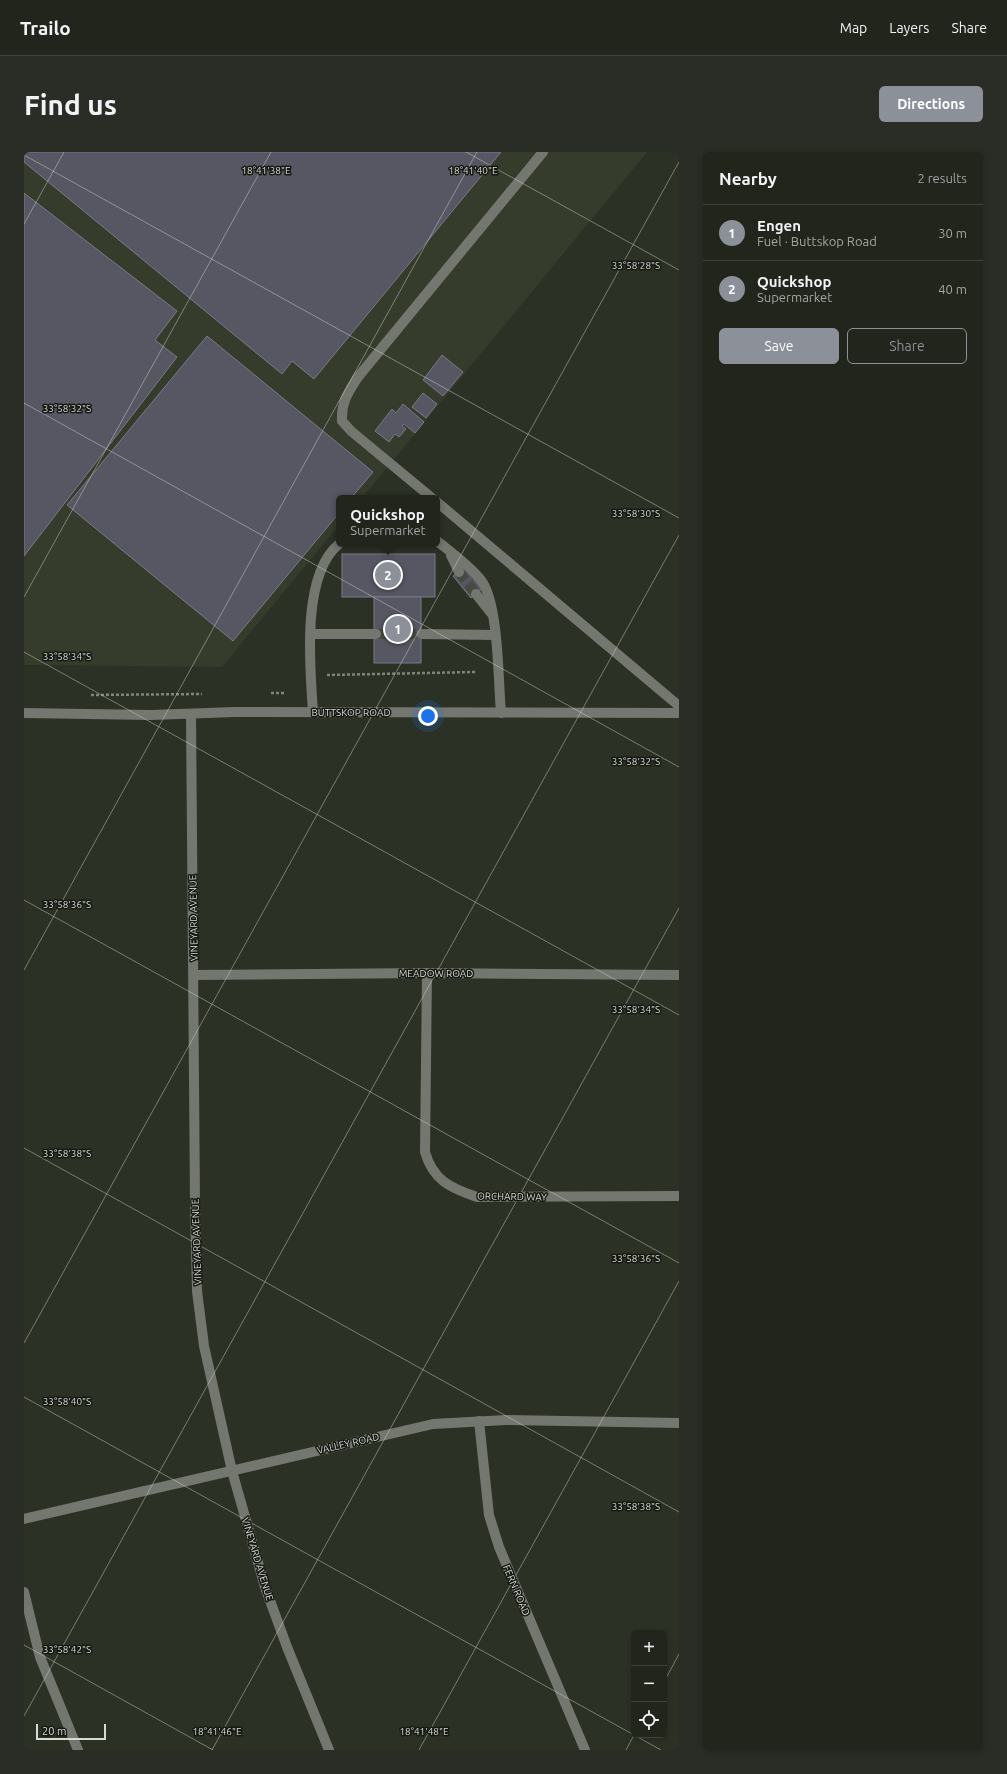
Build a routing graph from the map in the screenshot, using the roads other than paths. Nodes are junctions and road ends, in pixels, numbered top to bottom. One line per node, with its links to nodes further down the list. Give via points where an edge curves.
1 (543, 152): 2 (street, via 358,377 341,408 342,421 351,431)
2 (428, 495)
3 (440, 505): 14 (street)
4 (440, 544): 6 (street)
5 (337, 547): 10 (street, via 320,570 314,593)
6 (449, 551): 7 (street); 9 (street, via 481,581 488,592)
7 (459, 572)
8 (476, 594): 9 (street)
9 (494, 616): 13 (street)
10 (311, 634): 11 (street); 15 (street)
11 (376, 634)
12 (422, 634): 13 (street)
13 (495, 635): 16 (street)
14 (679, 706)
15 (313, 712): 16 (street, BUTTSKOP ROAD); 19 (street, BUTTSKOP ROAD)
16 (501, 712): 18 (street, BUTTSKOP ROAD)
17 (24, 713): 19 (street, BUTTSKOP ROAD)
18 (679, 713)
19 (191, 714): 21 (street, VINEYARD AVENUE)
20 (427, 973): 21 (street, MEADOW ROAD); 22 (street, MEADOW ROAD); 23 (street, ORCHARD WAY, via 425,1152 429,1166 440,1179 454,1189 477,1197)
21 (194, 975): 26 (street, VINEYARD AVENUE, via 194,1204 197,1291 204,1346)
22 (679, 975)
23 (679, 1196)
24 (479, 1421): 25 (street, VALLEY ROAD); 26 (street, VALLEY ROAD, via 433,1424); 31 (street, FERN ROAD, via 489,1515 499,1547)
25 (679, 1423)
26 (232, 1471): 27 (street, VALLEY ROAD); 30 (street, VINEYARD AVENUE, via 265,1587)
27 (24, 1519)
28 (24, 1592): 29 (street, via 40,1657)
29 (78, 1750)
30 (329, 1750)
31 (585, 1750)

